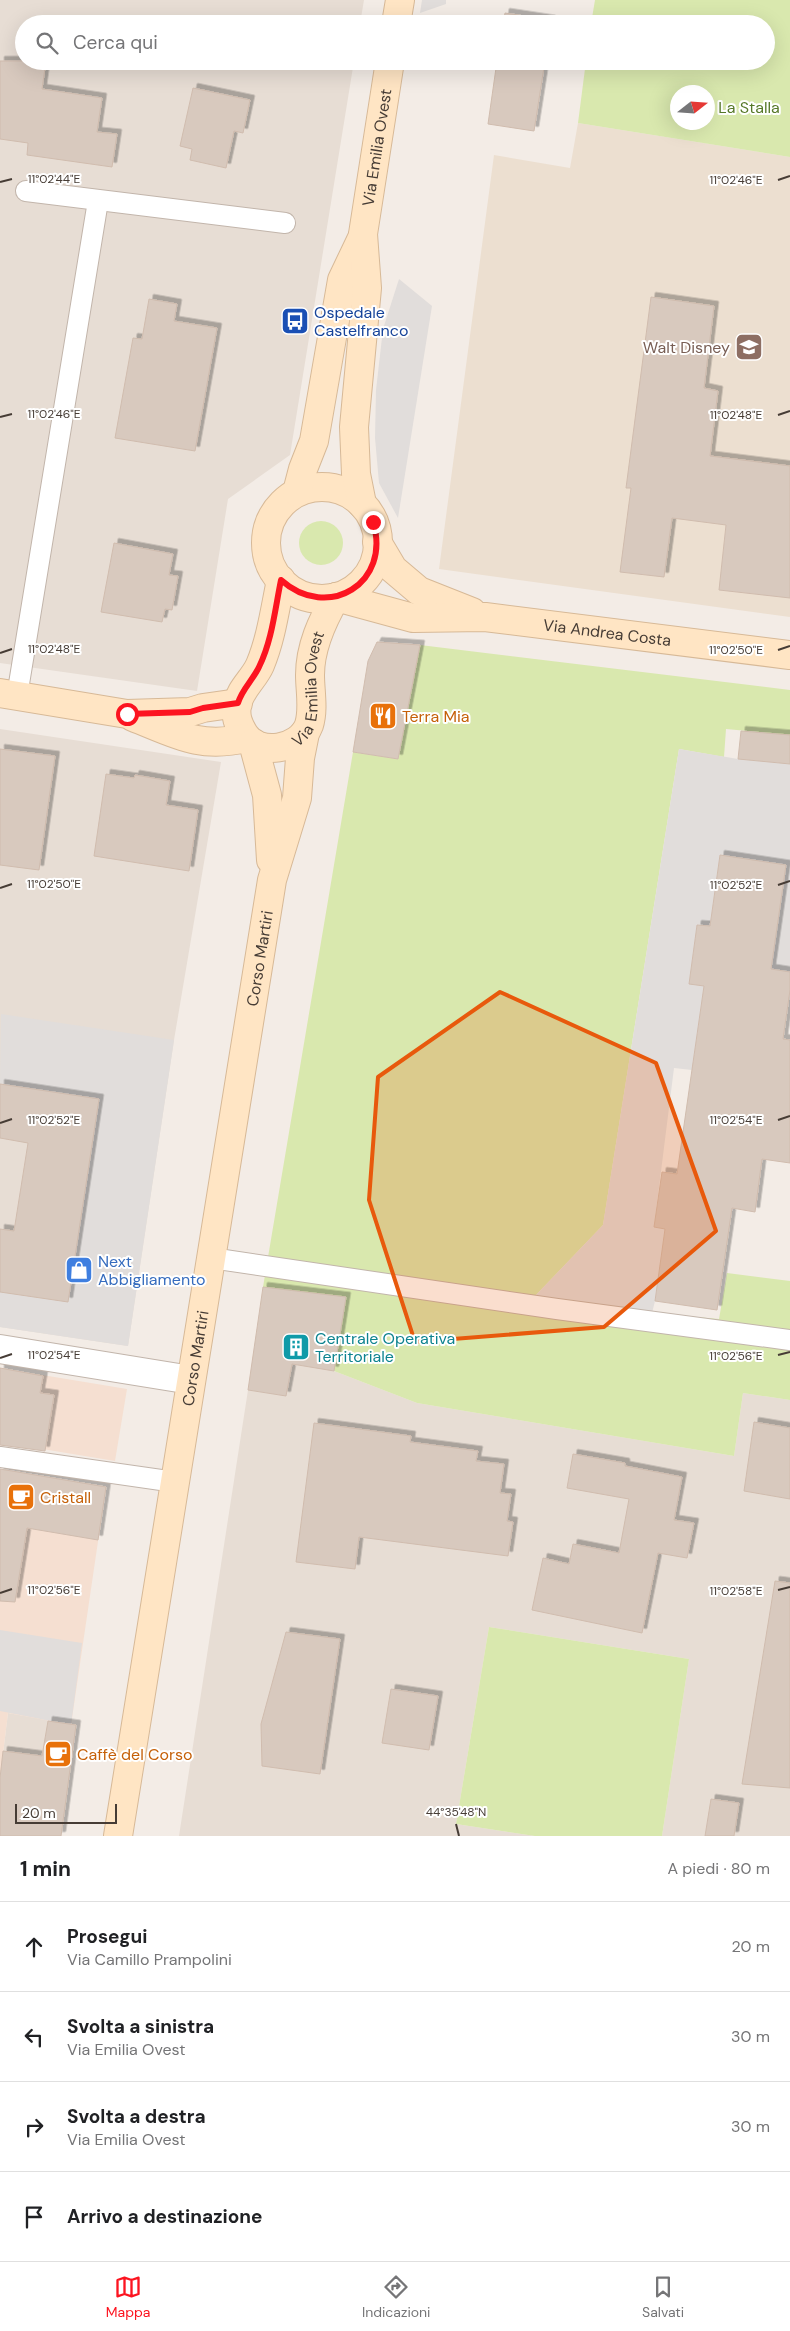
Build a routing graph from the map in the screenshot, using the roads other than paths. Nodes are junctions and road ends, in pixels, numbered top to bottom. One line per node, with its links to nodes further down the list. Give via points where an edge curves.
1 (400, 0): 2 (main road)
2 (398, 15)
3 (389, 70): 7 (main road, Via Emilia Ovest)
4 (26, 191): 5 (lane)
5 (98, 202): 6 (lane); 15 (lane)
6 (285, 224)
7 (363, 234): 8 (main road, Via Emilia Ovest, via 342,280 314,441); 9 (main road, Via Emilia Ovest, via 367,288 354,427 356,474)
8 (297, 492): 9 (main road, Via Emilia Ovest, via 314,487 332,487 348,493); 11 (main road, Via Emilia Ovest, via 275,511 266,539 272,568)
9 (362, 504): 10 (main road, Via Emilia Ovest, via 373,522)
10 (377, 542): 12 (main road, Via Emilia Ovest, via 370,571 361,583); 13 (main road, Via Andrea Costa, via 393,569 419,591)
11 (281, 580): 12 (main road, Via Emilia Ovest, via 300,594 312,598); 16 (main road, via 262,660)
12 (336, 597): 13 (main road, Via Andrea Costa, via 413,618); 18 (main road, Via Emilia Ovest, via 323,619 311,655 312,715)
13 (485, 617): 14 (main road, Via Andrea Costa)
14 (790, 655)
15 (8, 695): 17 (main road)
16 (238, 703): 17 (main road, via 190,712); 19 (main road, via 236,716)
17 (127, 714): 19 (main road, Via Emilia Ovest, via 205,743)
18 (305, 734): 19 (main road, Via Emilia Ovest, via 285,746 262,747); 20 (main road, Corso Martiri, via 297,798)
19 (250, 741): 20 (main road, Corso Martiri, via 268,795)
20 (272, 880): 21 (main road, Corso Martiri)
21 (211, 1258): 22 (lane); 24 (main road, Corso Martiri)
22 (790, 1340)
23 (0, 1349): 24 (street)
24 (191, 1380): 26 (main road, Corso Martiri)
25 (0, 1457): 26 (lane)
26 (175, 1482): 27 (main road, Corso Martiri)
27 (118, 1836)

